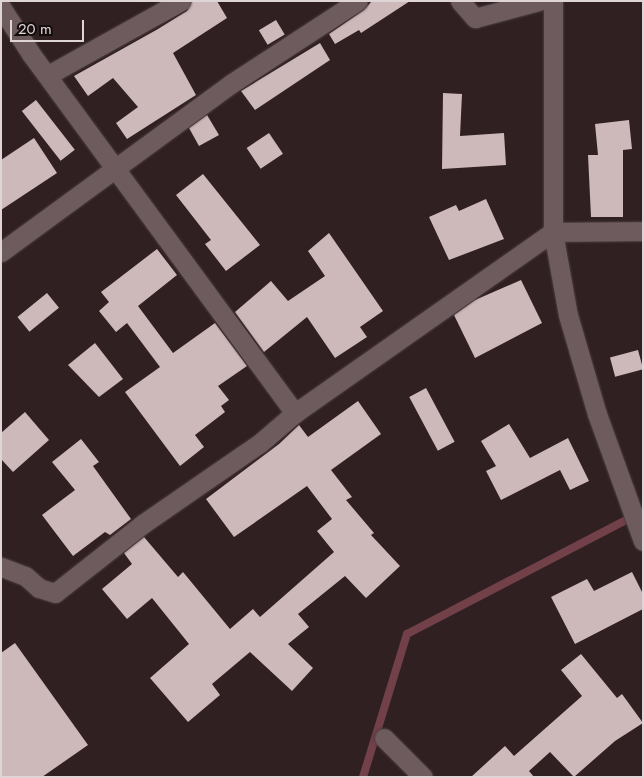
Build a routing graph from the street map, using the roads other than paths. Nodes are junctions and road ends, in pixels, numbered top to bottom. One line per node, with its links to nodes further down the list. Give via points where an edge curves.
1 (181, 1): 7 (street)
2 (358, 1): 8 (street, via 232,84)
3 (460, 1): 4 (street, via 475,18)
4 (539, 1)
5 (553, 1): 9 (street)
6 (1, 7): 7 (street)
7 (48, 75): 8 (street)
8 (116, 170): 11 (street); 12 (street)
9 (554, 232): 10 (street); 12 (street); 13 (street, via 568,315 597,414)
10 (643, 232)
11 (1, 252)
12 (295, 413): 14 (street, via 260,443 144,523 55,593 38,588 25,576)
13 (643, 541)
14 (1, 568)
15 (384, 738): 16 (street)
16 (423, 777)

